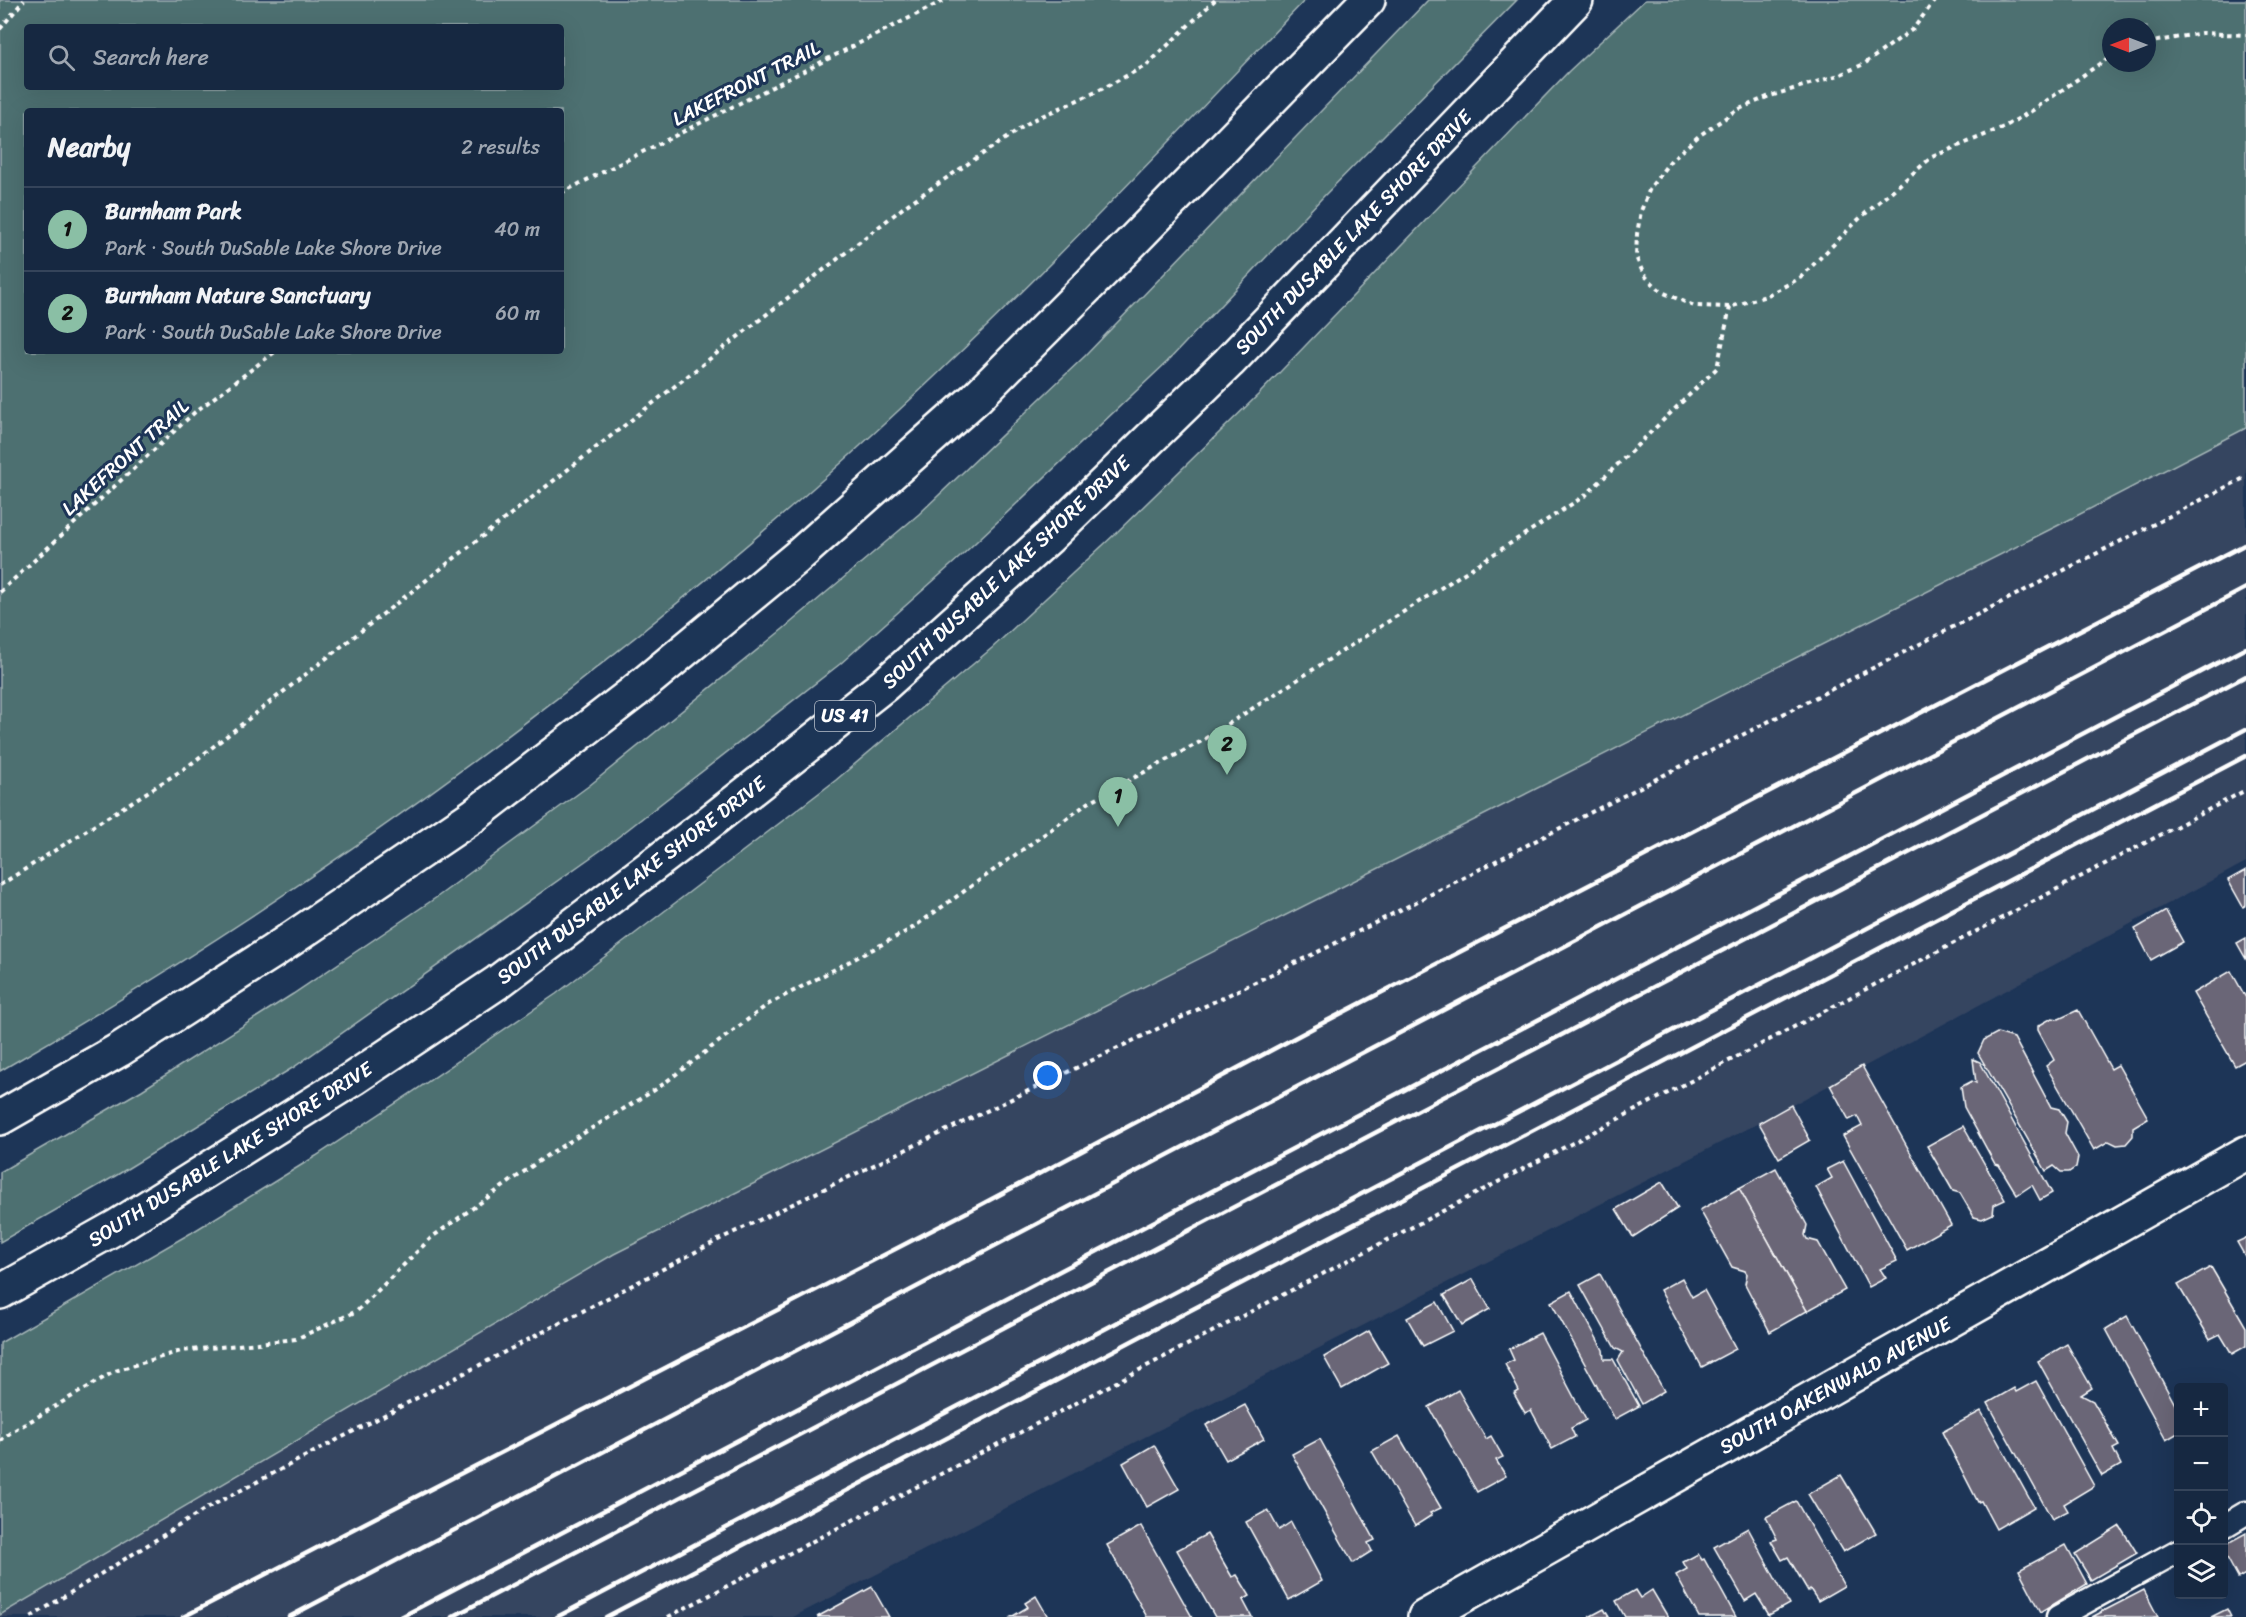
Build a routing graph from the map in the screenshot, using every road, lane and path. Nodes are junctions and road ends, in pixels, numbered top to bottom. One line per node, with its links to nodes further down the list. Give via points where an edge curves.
1 (24, 0): 7 (path)
2 (945, 0): 11 (path, LAKEFRONT TRAIL)
3 (1215, 0): 17 (path, via 1147,65 1033,120 908,204 187,767)
4 (1368, 0): 18 (main road, via 976,398 796,558 643,685 472,816 282,946 119,1050)
5 (1576, 0): 20 (main road, SOUTH DUSABLE LAKE SHORE DRIVE / US 41, via 1229,362 1049,537 884,685 498,982 354,1078 116,1227)
6 (1935, 0): 12 (path, via 1912,29 1864,64 1737,110 1671,160 1650,188 1636,234 1636,257 1644,274 1662,292 1694,306)
7 (0, 29)
8 (2246, 35): 9 (path, via 2202,33)
9 (2156, 41)
10 (2102, 62): 12 (path, via 2004,127 1932,157 1858,219 1800,278 1766,296)
11 (564, 191)
12 (1730, 307): 21 (path, via 1717,368 1586,495 1200,742 1091,801 911,929 767,1005 658,1088 549,1154 432,1237 357,1311 296,1338 181,1351 115,1371)
13 (272, 354): 15 (path, LAKEFRONT TRAIL, via 195,412)
14 (2246, 477): 25 (path, via 1326,948 714,1242 209,1507)
15 (0, 592)
16 (2246, 790): 26 (path)
17 (0, 885)
18 (0, 1118)
19 (2246, 1153): 27 (main road, SOUTH OAKENWALD AVENUE)
20 (0, 1292)
21 (0, 1441)
22 (2246, 1513): 23 (lane)
23 (2228, 1523)
24 (2174, 1553): 28 (lane)
25 (31, 1617)
26 (668, 1617)
27 (1425, 1617)
28 (2058, 1617)

